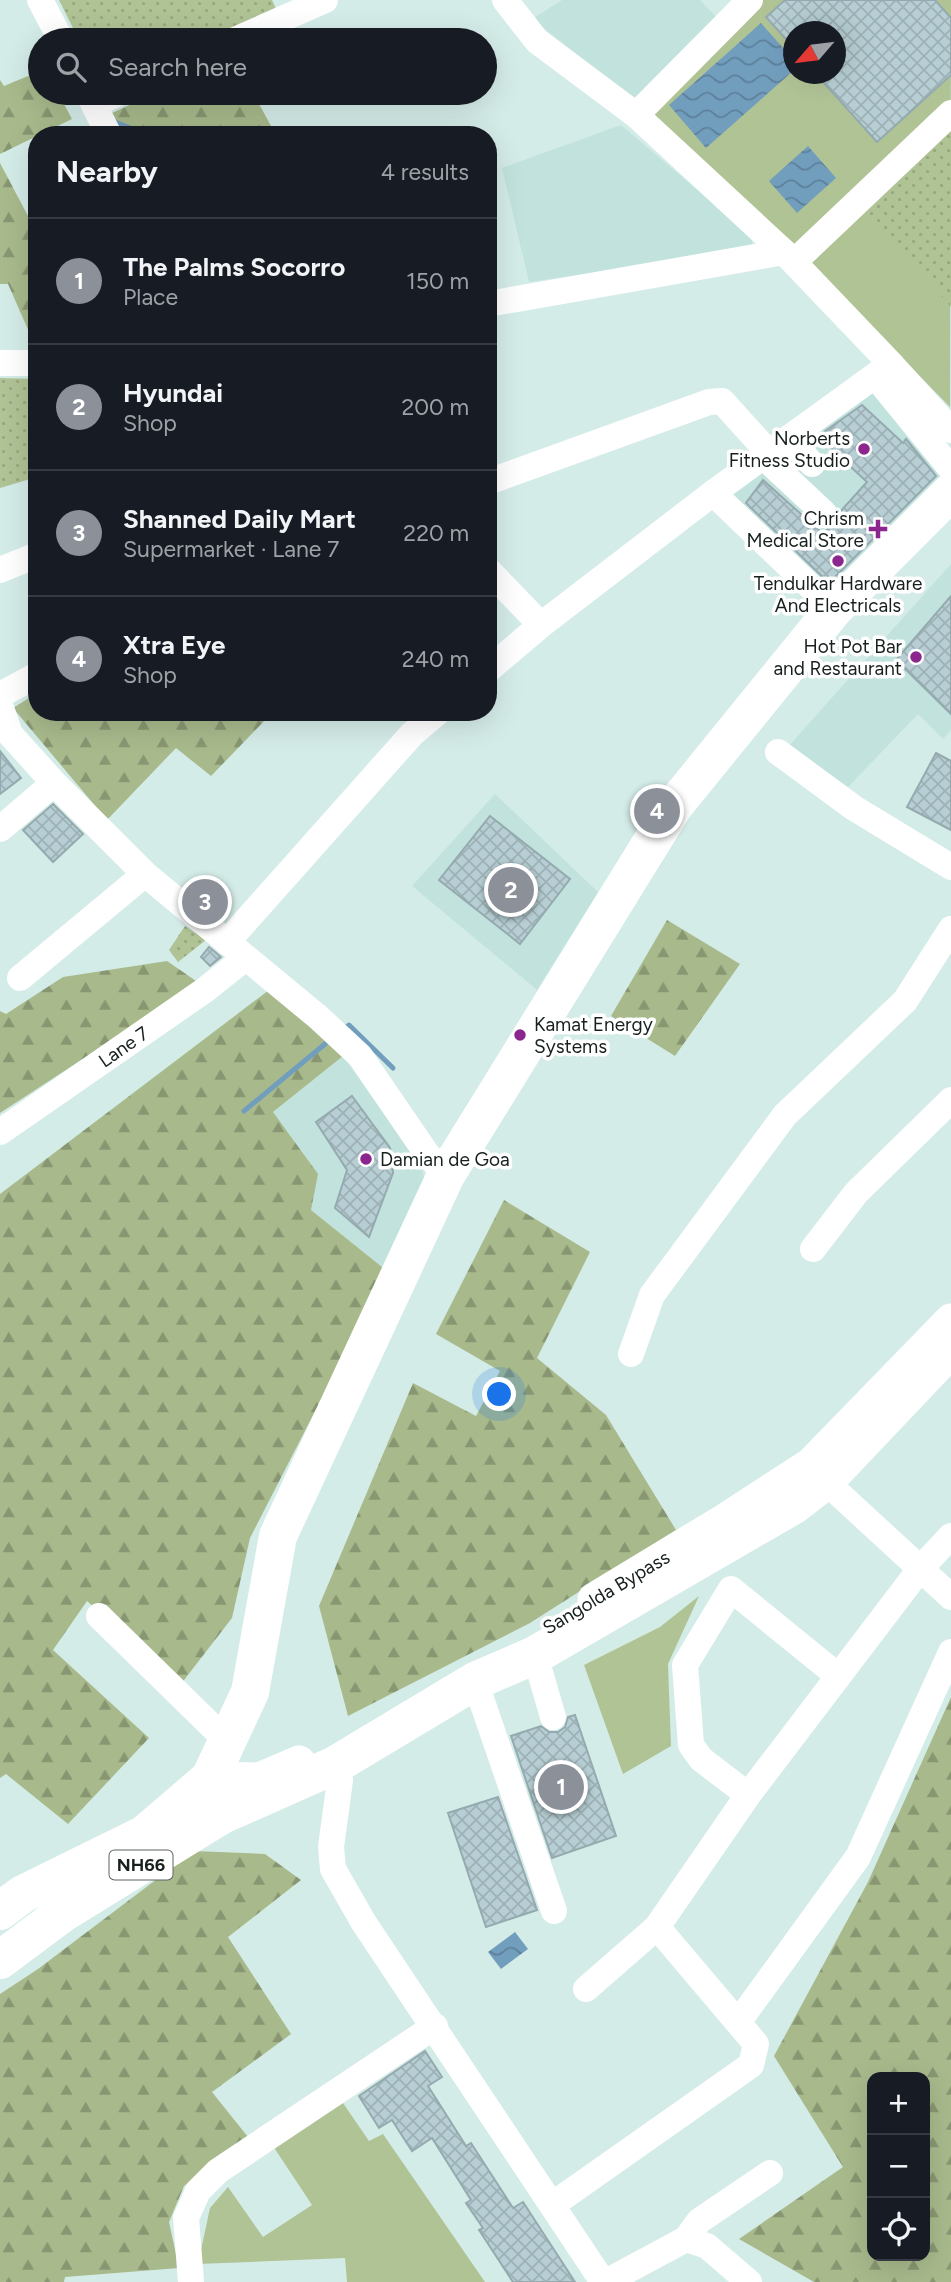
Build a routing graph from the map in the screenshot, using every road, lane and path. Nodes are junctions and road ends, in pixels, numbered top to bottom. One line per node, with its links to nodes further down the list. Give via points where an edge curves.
1 (40, 0): 5 (street)
2 (325, 0): 6 (street)
3 (505, 0): 9 (street, via 537,41)
4 (750, 0): 9 (street)
5 (55, 28)
6 (262, 28)
7 (94, 105): 10 (street)
8 (951, 113): 11 (street)
9 (636, 115): 11 (street)
10 (105, 126)
11 (789, 257): 12 (street); 15 (street)
12 (497, 303)
13 (0, 363): 14 (street)
14 (28, 363)
15 (884, 370): 16 (street); 17 (street); 19 (street)
16 (951, 430)
17 (774, 449): 18 (street); 20 (street, via 722,401 709,402); 22 (street); 23 (street)
18 (813, 464)
19 (951, 469)
20 (497, 479)
21 (951, 492): 27 (highway)
22 (713, 493): 27 (street); 28 (street)
23 (824, 513)
24 (28, 559): 25 (street)
25 (0, 570)
26 (497, 579): 28 (street)
27 (834, 609): 44 (highway, via 674,806)
28 (541, 625): 29 (street)
29 (497, 662)
30 (28, 680): 31 (street)
31 (0, 695)
32 (0, 705): 35 (street, via 10,734)
33 (427, 721): 40 (street, Lane 7)
34 (778, 752): 37 (street, via 854,808)
35 (54, 783): 36 (street); 38 (street)
36 (0, 829)
37 (951, 867)
38 (145, 874): 40 (street); 41 (street)
39 (951, 929): 48 (street, via 905,1001 785,1115 652,1294)
40 (236, 950): 43 (street, Lane 7, via 205,990); 44 (street, via 360,1056)
41 (20, 978)
42 (951, 1100): 45 (street, via 856,1193)
43 (0, 1132)
44 (446, 1175): 59 (highway, via 278,1536 250,1692)
45 (813, 1249)
46 (951, 1320): 61 (main road, Sangolda Bypass, via 811,1464 723,1521 524,1641 324,1751 259,1779)
47 (951, 1348): 49 (highway, Sangolda Bypass)
48 (631, 1354)
49 (825, 1481): 51 (street); 55 (highway, Sangolda Bypass, via 743,1536)
50 (951, 1536): 51 (street)
51 (920, 1569): 52 (street); 56 (street)
52 (951, 1597)
53 (99, 1616): 59 (street)
54 (951, 1652): 69 (street, via 858,1857)
55 (536, 1655): 57 (highway, Sangolda Bypass); 58 (street)
56 (838, 1676): 62 (street); 62 (street, via 731,1589 685,1665 691,1745 701,1759)
57 (475, 1681): 60 (highway, Sangolda Bypass); 65 (street)
58 (553, 1717)
59 (227, 1741): 61 (highway)
60 (335, 1765): 63 (highway, Sangolda Bypass); 70 (street, via 340,1780 331,1847 333,1870)
61 (210, 1778): 63 (highway); 64 (highway, via 145,1835)
62 (748, 1795): 66 (street)
63 (220, 1816): 67 (highway, NH66, via 63,1913)
64 (8, 1900)
65 (554, 1911)
66 (657, 1927): 68 (street); 69 (street)
67 (0, 1960)
68 (586, 1989)
69 (738, 2021): 72 (street, via 756,2043 751,2065)
70 (435, 2026): 72 (street); 74 (street, via 218,2171 198,2191 186,2218)
71 (770, 2173): 73 (street, via 699,2221)
72 (552, 2205): 75 (street)
73 (686, 2239): 75 (street); 76 (street, via 707,2246)
74 (191, 2282)
75 (605, 2282)
76 (748, 2282)

